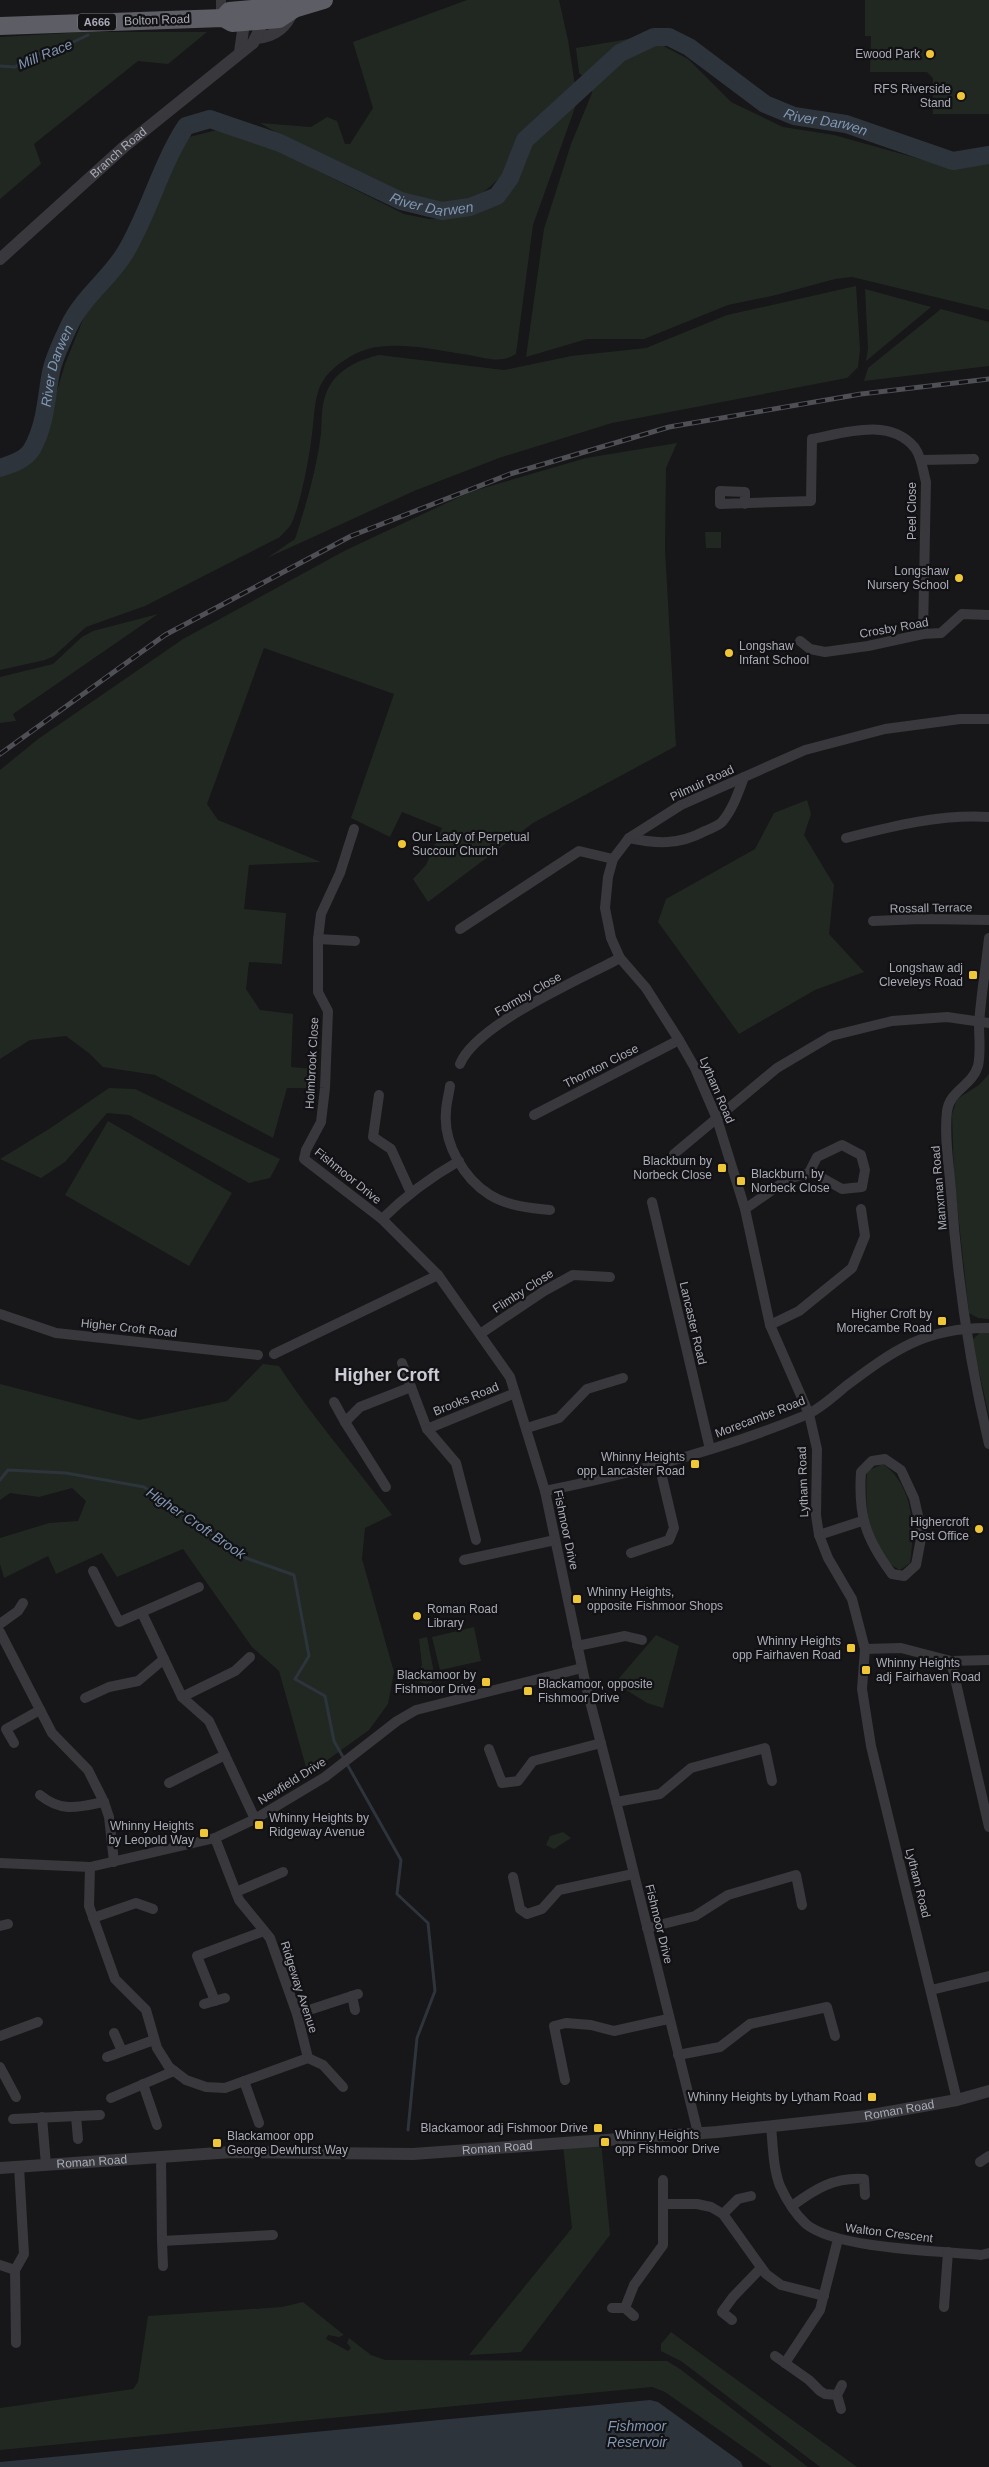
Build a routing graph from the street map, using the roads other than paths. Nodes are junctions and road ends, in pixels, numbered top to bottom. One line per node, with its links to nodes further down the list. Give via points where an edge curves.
1 (221, 0): 4 (street)
2 (324, 0): 3 (highway, Bolton Road / A666)
3 (295, 7): 5 (highway, Bolton Road / A666, via 286,6); 5 (street, Branch Road, via 288,24 273,34)
4 (222, 18): 5 (highway, Bolton Road / A666, via 232,23); 6 (highway, Bolton Road / A666)
5 (254, 20): 7 (street); 7 (street, Branch Road)
6 (0, 26)
7 (240, 52): 8 (street, Branch Road, via 125,146)
8 (0, 259)
9 (974, 459): 10 (street)
10 (921, 460): 11 (street, Peel Close, via 915,448 899,435 877,429 812,439 811,501); 13 (street, Peel Close, via 926,482)
11 (745, 504)
12 (989, 614): 13 (street, Crosby Road, via 962,614 941,633)
13 (923, 634): 14 (street, Crosby Road, via 825,652 810,649)
14 (800, 641)
15 (989, 719): 16 (street, Pilmuir Road, via 960,719 885,729 805,750)
16 (744, 777): 19 (street, Pilmuir Road, via 681,804); 19 (street, via 736,801 721,823 697,836 675,843)
17 (989, 817): 20 (street, via 918,820)
18 (354, 829): 26 (street, Holmbrook Close, via 340,873 321,914)
19 (629, 838): 21 (street, Pilmuir Road)
20 (846, 838)
21 (613, 859): 24 (street, via 579,851); 28 (street, Lytham Road, via 605,908 611,938)
22 (989, 920): 23 (street, Rossall Terrace)
23 (872, 922)
24 (460, 929)
25 (989, 938): 29 (street, Manxman Road)
26 (318, 939): 27 (street); 37 (street, Holmbrook Close, via 318,992 328,1011 325,1088 321,1122)
27 (355, 941)
28 (620, 958): 30 (street, Lytham Road, via 646,988); 31 (street, Formby Close, via 523,1009 479,1040 464,1054)
29 (984, 1023): 35 (street, via 948,1017 892,1021 831,1036 777,1068); 50 (street, Manxman Road, via 978,1066 969,1081 952,1095 947,1111 953,1217)
30 (679, 1040): 34 (street, Thornton Close); 35 (street, Lytham Road)
31 (460, 1064)
32 (450, 1086): 38 (street, via 445,1114 450,1143)
33 (379, 1095): 40 (street, via 373,1137 391,1149)
34 (534, 1115)
35 (717, 1119): 36 (street); 42 (street, Lytham Road)
36 (674, 1154)
37 (304, 1156): 45 (street, Fishmoor Drive)
38 (459, 1160): 40 (street); 44 (street, via 465,1173 490,1195 522,1208)
39 (809, 1173): 39 (street, via 842,1189 862,1187 865,1170 861,1155 842,1145 817,1157); 42 (street, via 788,1179)
40 (411, 1193): 45 (street)
41 (652, 1202): 65 (street, Lancaster Road)
42 (745, 1209): 49 (street, Lytham Road)
43 (861, 1209): 49 (street, via 865,1236 852,1268 798,1311)
44 (550, 1210)
45 (382, 1220): 46 (street, Fishmoor Drive)
46 (438, 1276): 52 (street, Fishmoor Drive); 53 (street)
47 (610, 1277): 52 (street, Flimby Close, via 573,1275)
48 (0, 1314): 54 (street, Higher Croft Road, via 56,1333)
49 (770, 1325): 60 (street, Lytham Road)
50 (966, 1327): 51 (street, Morecambe Road); 60 (street, Morecambe Road, via 930,1334 891,1353); 64 (street, Manxman Road, via 976,1392)
51 (989, 1328)
52 (480, 1334): 58 (street, Fishmoor Drive, via 510,1377)
53 (274, 1354)
54 (258, 1355)
55 (402, 1363): 57 (street, Brooks Road)
56 (623, 1378): 62 (street, via 587,1389 559,1418)
57 (411, 1387): 61 (street, via 360,1407); 63 (street, Brooks Road)
58 (515, 1393): 62 (street, Fishmoor Drive); 63 (street, Brooks Road)
59 (334, 1402): 61 (street)
60 (809, 1414): 65 (street, Morecambe Road); 70 (street, Lytham Road, via 817,1449 816,1515)
61 (345, 1422): 67 (street)
62 (527, 1428): 68 (street, Fishmoor Drive)
63 (427, 1429): 71 (street, Brooks Road, via 456,1463)
64 (989, 1444)
65 (710, 1449): 66 (street, Morecambe Road)
66 (659, 1464): 68 (street, Morecambe Road); 73 (street, via 674,1528 669,1540)
67 (386, 1488)
68 (545, 1492): 72 (street, Fishmoor Drive)
69 (862, 1521): 69 (street, via 861,1472 872,1460 885,1459 900,1470 914,1498 922,1533 916,1566 904,1576 892,1574 874,1549); 70 (street)
70 (819, 1536): 83 (street, Lytham Road, via 852,1599)
71 (476, 1540)
72 (555, 1540): 74 (street); 82 (street, Fishmoor Drive)
73 (631, 1553)
74 (464, 1560)
75 (93, 1571): 78 (street, via 119,1622)
76 (199, 1587): 78 (street)
77 (23, 1603): 79 (street, via 18,1611)
78 (142, 1614): 85 (street)
79 (0, 1624)
80 (0, 1632): 91 (street)
81 (642, 1640): 82 (street, via 625,1636)
82 (577, 1646): 88 (street, Fishmoor Drive)
83 (865, 1648): 87 (street, via 901,1648); 117 (street, Lytham Road, via 862,1689 871,1746)
84 (250, 1657): 89 (street, via 235,1671)
85 (164, 1659): 89 (street); 90 (street, via 138,1681)
86 (989, 1660): 87 (street)
87 (951, 1661): 102 (street)
88 (582, 1668): 93 (street, Fishmoor Drive); 101 (street, Newfield Drive, via 416,1710 325,1777)
89 (182, 1697): 95 (street, via 209,1721)
90 (85, 1698)
91 (40, 1710): 92 (street, via 6,1728); 99 (street, via 52,1733 88,1770)
92 (14, 1743)
93 (601, 1743): 94 (street, via 533,1761 518,1782 502,1783); 100 (street, Fishmoor Drive)
94 (489, 1749)
95 (224, 1755): 97 (street); 101 (street)
96 (772, 1781): 100 (street, via 765,1748 691,1768 660,1794)
97 (169, 1783)
98 (40, 1795): 99 (street, via 52,1804 70,1808)
99 (104, 1802): 104 (street)
100 (616, 1802): 108 (street, Fishmoor Drive)
101 (255, 1819): 103 (street, Newfield Drive)
102 (989, 1827)
103 (215, 1838): 104 (street, Newfield Drive); 110 (street, Ridgeway Avenue)
104 (114, 1862): 106 (street, Newfield Drive)
105 (0, 1863): 106 (street, Newfield Drive)
106 (90, 1867): 113 (street, via 89,1906)
107 (283, 1872): 110 (street)
108 (633, 1874): 109 (street, via 559,1890 542,1909 527,1914 520,1909); 114 (street, Fishmoor Drive)
109 (513, 1876)
110 (236, 1892): 115 (street, Ridgeway Avenue)
111 (802, 1905): 114 (street, via 796,1875 728,1895 695,1916)
112 (153, 1909): 113 (street, via 136,1902)
113 (93, 1918): 126 (street, via 115,1979 146,2010)
114 (647, 1928): 121 (street, Fishmoor Drive)
115 (264, 1932): 118 (street, via 197,1956 220,1999); 120 (street, Ridgeway Avenue, via 270,1938)
116 (989, 1976): 117 (street)
117 (931, 1990): 140 (street, Lytham Road)
118 (204, 2004)
119 (355, 2010): 120 (street, via 355,1995)
120 (297, 2014): 130 (street, Ridgeway Avenue)
121 (668, 2019): 128 (street, Fishmoor Drive); 133 (street, via 614,2031 591,2025 566,2023 554,2026)
122 (38, 2022): 124 (street)
123 (114, 2033): 127 (street)
124 (0, 2036)
125 (834, 2036): 128 (street, via 827,2007 750,2024 720,2046)
126 (154, 2040): 127 (street); 132 (street)
127 (122, 2051): 129 (street)
128 (678, 2055): 148 (street, Fishmoor Drive)
129 (107, 2057)
130 (308, 2058): 134 (street); 136 (street, via 323,2065)
131 (0, 2067): 138 (street)
132 (174, 2071): 134 (street, via 186,2080 206,2087 225,2088); 135 (street)
133 (565, 2080)
134 (244, 2081): 145 (street)
135 (144, 2084): 139 (street); 146 (street)
136 (343, 2087)
137 (989, 2091): 140 (street, Roman Road)
138 (16, 2097)
139 (111, 2098)
140 (958, 2100): 147 (street, Roman Road, via 866,2116)
141 (100, 2115): 142 (street)
142 (76, 2116): 143 (street); 149 (street)
143 (42, 2117): 144 (street); 151 (street)
144 (13, 2119)
145 (259, 2123)
146 (158, 2125)
147 (771, 2126): 148 (street, Roman Road); 158 (street, Walton Crescent, via 776,2172)
148 (698, 2133): 150 (street, Roman Road, via 413,2154 233,2152)
149 (78, 2140)
150 (161, 2157): 151 (street, Roman Road); 162 (street)
151 (46, 2165): 152 (street, Roman Road)
152 (19, 2167): 153 (street, Roman Road); 168 (street, via 24,2254)
153 (0, 2168)
154 (663, 2180): 157 (street)
155 (865, 2195): 158 (street, via 864,2179 850,2178 824,2184)
156 (751, 2196): 159 (street, via 738,2199)
157 (664, 2204): 159 (street, via 704,2204); 172 (street, via 664,2244 634,2285)
158 (792, 2206): 161 (street, Walton Crescent, via 807,2224)
159 (723, 2214): 167 (street)
160 (273, 2235): 162 (street)
161 (838, 2239): 163 (street, Walton Crescent); 169 (street)
162 (162, 2241): 166 (street)
163 (948, 2252): 164 (street, Walton Crescent); 170 (street)
164 (989, 2253)
165 (0, 2265): 168 (street)
166 (163, 2266)
167 (760, 2269): 169 (street, via 781,2285); 174 (street, via 722,2312)
168 (15, 2270): 175 (street)
169 (824, 2296): 177 (street, via 816,2319)
170 (944, 2307)
171 (612, 2308): 172 (street)
172 (625, 2308): 173 (street)
173 (634, 2316)
174 (732, 2320)
175 (16, 2343)
176 (775, 2356): 177 (street)
177 (785, 2363): 179 (street, via 820,2391)
178 (842, 2385): 179 (street)
179 (837, 2395): 180 (street)
180 (841, 2409)

